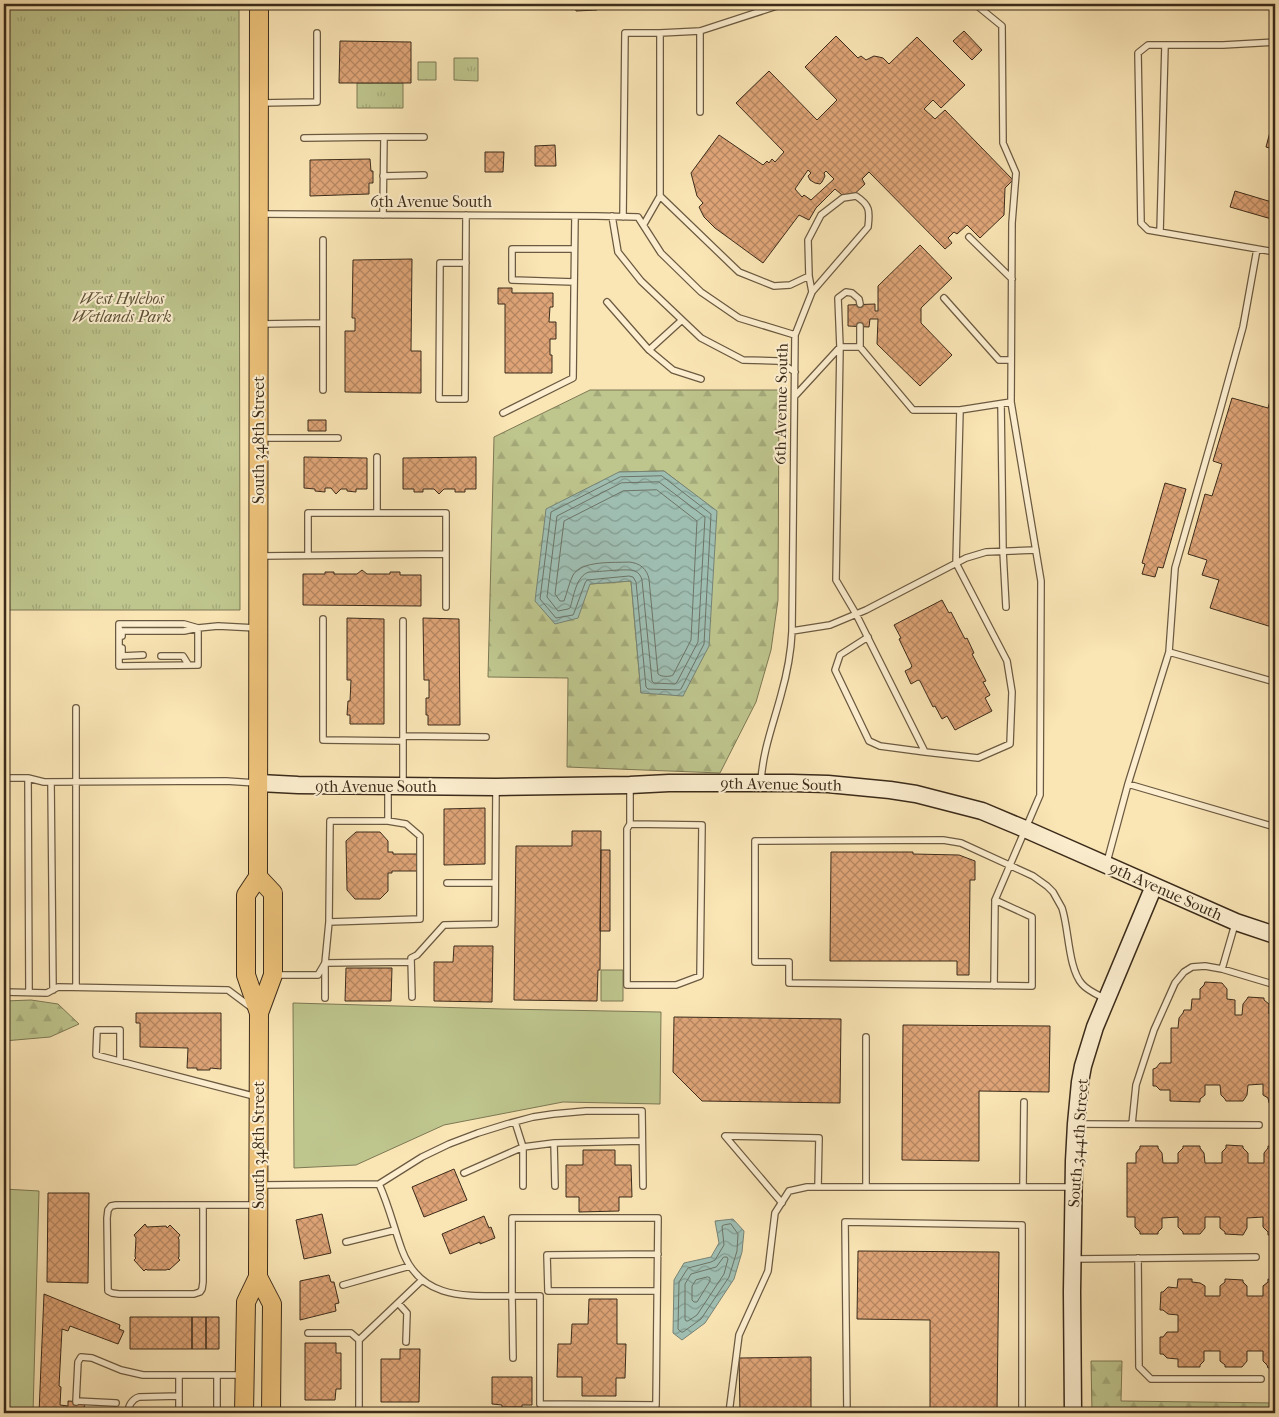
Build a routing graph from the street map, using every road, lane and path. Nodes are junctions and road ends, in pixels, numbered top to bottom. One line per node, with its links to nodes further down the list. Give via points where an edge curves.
1 (259, 4): 10 (main road, South 348th Street)
2 (842, 4): 3 (lane); 5 (lane, via 777,6)
3 (916, 4)
4 (975, 4): 33 (lane, via 1002,26 1003,142 1016,173)
5 (700, 31): 7 (lane); 11 (lane)
6 (317, 33): 10 (lane, via 317,102)
7 (660, 33): 17 (lane); 23 (lane, via 625,33)
8 (1275, 42): 9 (lane)
9 (1165, 45): 25 (lane); 25 (lane, via 1148,45 1138,53 1141,223 1148,230)
10 (258, 104): 18 (main road, South 348th Street)
11 (700, 112)
12 (384, 137): 13 (lane); 14 (lane); 16 (lane)
13 (424, 137)
14 (304, 138)
15 (424, 175): 16 (lane)
16 (384, 176): 19 (lane)
17 (660, 196): 24 (lane); 32 (lane, via 739,272 774,286 790,285)
18 (258, 214): 19 (lane, 6th Avenue South); 41 (main road, South 348th Street)
19 (383, 215): 20 (lane, 6th Avenue South)
20 (466, 215): 21 (lane, 6th Avenue South); 31 (lane)
21 (575, 216): 22 (lane, 6th Avenue South); 28 (lane)
22 (612, 216): 23 (lane, 6th Avenue South); 39 (lane, via 618,252 641,281)
23 (623, 216): 24 (lane, 6th Avenue South, via 638,217)
24 (644, 224): 43 (lane, 6th Avenue South, via 661,253 701,292 739,318)
25 (1160, 232): 29 (lane)
26 (969, 237): 33 (lane)
27 (322, 240): 40 (lane)
28 (574, 249): 34 (lane); 34 (lane, via 512,249 512,280)
29 (1257, 249): 30 (lane); 75 (lane, via 1240,336 1175,568)
30 (1275, 252)
31 (466, 263): 31 (lane, via 465,399 439,399 440,263)
32 (809, 276): 35 (lane); 35 (lane, via 808,240 821,215 843,198 856,196 866,202 870,213 868,226)
33 (1012, 279): 47 (lane)
34 (574, 282): 55 (lane, via 573,378)
35 (812, 292): 43 (lane)
36 (944, 298): 47 (lane, via 999,360)
37 (607, 302): 46 (lane)
38 (860, 304): 44 (lane, via 852,293 846,292 838,298)
39 (682, 320): 46 (lane); 48 (lane, via 700,338 743,360 778,360)
40 (322, 323): 41 (lane); 50 (lane)
41 (258, 324): 56 (main road, South 348th Street)
42 (860, 326): 45 (lane)
43 (795, 335): 48 (lane, 6th Avenue South)
44 (840, 347): 45 (lane); 51 (lane); 68 (lane, via 836,580)
45 (860, 348): 54 (lane, via 913,410)
46 (649, 350): 49 (lane, via 673,370)
47 (1011, 360): 52 (lane)
48 (795, 372): 51 (lane, 6th Avenue South)
49 (700, 379)
50 (323, 390)
51 (795, 396): 73 (lane, 6th Avenue South)
52 (1011, 402): 53 (lane); 60 (lane)
53 (1001, 404): 54 (lane); 61 (lane)
54 (960, 410): 65 (lane)
55 (503, 413)
56 (258, 438): 57 (lane); 64 (main road, South 348th Street)
57 (338, 438)
58 (377, 457): 59 (lane)
59 (377, 513): 62 (lane, via 446,513); 63 (lane, via 308,513)
60 (1036, 550): 61 (lane); 97 (lane, via 1041,581 1040,794)
61 (1003, 551): 65 (lane, via 986,552); 67 (lane)
62 (446, 554): 63 (lane); 66 (lane)
63 (308, 555): 64 (lane)
64 (259, 556): 72 (main road, South 348th Street)
65 (956, 563): 68 (lane); 83 (lane, via 1007,661 1012,692 1010,744 978,758)
66 (446, 606)
67 (1006, 607)
68 (856, 614): 73 (lane, via 830,625); 74 (lane)
69 (323, 619): 82 (lane, via 323,740)
70 (403, 622): 82 (lane)
71 (198, 628): 72 (lane); 76 (lane, via 184,632 122,631 122,656); 78 (lane, via 198,665); 78 (lane, via 184,624 119,624 119,666)
72 (259, 628): 88 (main road, South 348th Street)
73 (792, 631): 89 (lane, 6th Avenue South, via 790,658 762,762)
74 (868, 637): 83 (lane); 83 (lane, via 840,655 835,670 869,741 880,746)
75 (1169, 652): 79 (lane); 90 (lane)
76 (143, 655)
77 (161, 656): 78 (lane, via 182,656)
78 (188, 664)
79 (1275, 682)
80 (76, 708): 87 (lane)
81 (486, 737): 82 (lane)
82 (403, 738): 92 (lane)
83 (925, 752)
84 (4, 778): 85 (lane)
85 (28, 778): 86 (lane); 117 (lane)
86 (51, 782): 87 (lane); 115 (lane)
87 (76, 782): 88 (lane); 114 (lane)
88 (259, 783): 92 (street, 9th Avenue South); 100 (main road, South 348th Street)
89 (761, 783): 91 (street, 9th Avenue South); 97 (street, 9th Avenue South, via 828,784 898,791 982,812)
90 (1128, 784): 96 (lane); 98 (lane)
91 (630, 785): 93 (street, 9th Avenue South); 95 (lane)
92 (395, 786): 93 (street, 9th Avenue South); 94 (lane)
93 (496, 787): 102 (lane)
94 (388, 821): 105 (lane, via 330,820); 105 (lane, via 406,824 420,836 420,919)
95 (630, 824): 95 (lane, via 627,829 627,985 676,985 700,976 702,825)
96 (1275, 826)
97 (1025, 829): 98 (street, 9th Avenue South); 99 (lane)
98 (1107, 865): 103 (street, 9th Avenue South)
99 (1010, 866): 104 (lane); 113 (lane, via 961,843 943,840 755,841 755,962 789,962 789,983); 120 (lane, via 1041,880 1053,892 1065,916 1076,975 1084,986)
100 (258, 877): 111 (main road, South 348th Street, via 273,893); 121 (main road, South 348th Street, via 246,895 246,975)
101 (447, 883): 102 (lane)
102 (495, 883): 109 (lane, via 495,924 444,925 411,958)
103 (1154, 886): 106 (street, 9th Avenue South); 120 (street, South 344th Street)
104 (995, 900): 113 (lane); 113 (lane, via 1032,916 1032,986)
105 (329, 922): 108 (lane)
106 (1236, 922): 107 (street, 9th Avenue South); 110 (lane)
107 (1275, 935)
108 (325, 962): 109 (lane); 111 (lane, via 318,975); 119 (lane)
109 (411, 962): 118 (lane)
110 (1222, 969): 112 (lane); 128 (lane, via 1192,967 1175,983 1154,1030 1136,1086)
111 (273, 975): 121 (main road, South 348th Street)
112 (1269, 983)
113 (994, 986)
114 (76, 987): 115 (lane); 121 (lane, via 228,990)
115 (53, 990): 117 (lane)
116 (4, 992): 117 (lane)
117 (29, 992)
118 (412, 997)
119 (325, 998)
120 (1106, 1000): 127 (street, South 344th Street, via 1083,1066)
121 (259, 1013): 124 (main road, South 348th Street)
122 (866, 1037): 140 (lane)
123 (120, 1061): 123 (lane, via 96,1055 97,1030 120,1030); 124 (lane)
124 (259, 1098): 135 (main road, South 348th Street)
125 (1024, 1102): 141 (lane)
126 (515, 1122): 130 (lane, via 586,1111 642,1111); 132 (lane); 134 (lane, via 449,1144)
127 (1076, 1124): 128 (lane); 142 (street, South 344th Street)
128 (1132, 1124): 129 (lane)
129 (1259, 1125)
130 (642, 1141): 131 (lane); 138 (lane)
131 (554, 1143): 132 (lane); 137 (lane)
132 (523, 1147): 133 (lane); 136 (lane)
133 (464, 1172)
134 (380, 1184): 135 (lane); 146 (lane)
135 (258, 1185): 145 (main road, South 348th Street)
136 (523, 1186)
137 (555, 1186)
138 (643, 1186)
139 (818, 1187): 140 (lane); 143 (lane, via 789,1191); 143 (lane, via 819,1138 726,1136)
140 (866, 1187): 141 (lane)
141 (1023, 1188): 142 (lane)
142 (1074, 1188): 151 (street, South 344th Street)
143 (782, 1203): 177 (lane, via 775,1213 768,1271 740,1335)
144 (203, 1205): 144 (lane, via 110,1207 107,1218 108,1291 119,1294 200,1292 203,1282); 145 (lane)
145 (258, 1205): 153 (main road, South 348th Street)
146 (396, 1230): 147 (lane); 152 (lane)
147 (346, 1242)
148 (658, 1254): 156 (lane); 157 (lane, via 548,1255); 158 (lane, via 658,1218 512,1218)
149 (1256, 1257): 150 (lane)
150 (1138, 1258): 151 (lane); 168 (lane, via 1139,1367 1151,1379)
151 (1072, 1259): 180 (street, South 344th Street)
152 (410, 1266): 154 (lane); 155 (lane)
153 (258, 1277): 167 (main road, South 348th Street, via 246,1302); 176 (main road, South 348th Street, via 272,1304)
154 (422, 1280): 158 (lane, via 452,1294); 160 (lane)
155 (343, 1285)
156 (657, 1291): 157 (lane); 159 (lane, via 656,1405 540,1404)
157 (548, 1292): 159 (lane)
158 (512, 1296): 159 (lane); 164 (lane)
159 (540, 1296)
160 (398, 1303): 162 (lane); 163 (lane, via 407,1314)
161 (308, 1333): 162 (lane, via 351,1333)
162 (359, 1340): 171 (lane)
163 (406, 1342)
164 (513, 1358)
165 (178, 1375): 166 (lane); 169 (lane); 170 (lane, via 132,1373 81,1357 76,1401)
166 (217, 1375): 167 (lane); 174 (lane)
167 (245, 1375): 175 (main road, South 348th Street)
168 (1262, 1379)
169 (178, 1396): 172 (lane, via 134,1398); 173 (lane)
170 (116, 1403)
171 (358, 1407)
172 (128, 1413)
173 (178, 1413)
174 (217, 1413)
175 (244, 1413)
176 (272, 1413)
177 (729, 1413)
178 (847, 1413): 179 (lane, via 845,1222 1022,1225)
179 (1022, 1413)
180 (1073, 1413)

